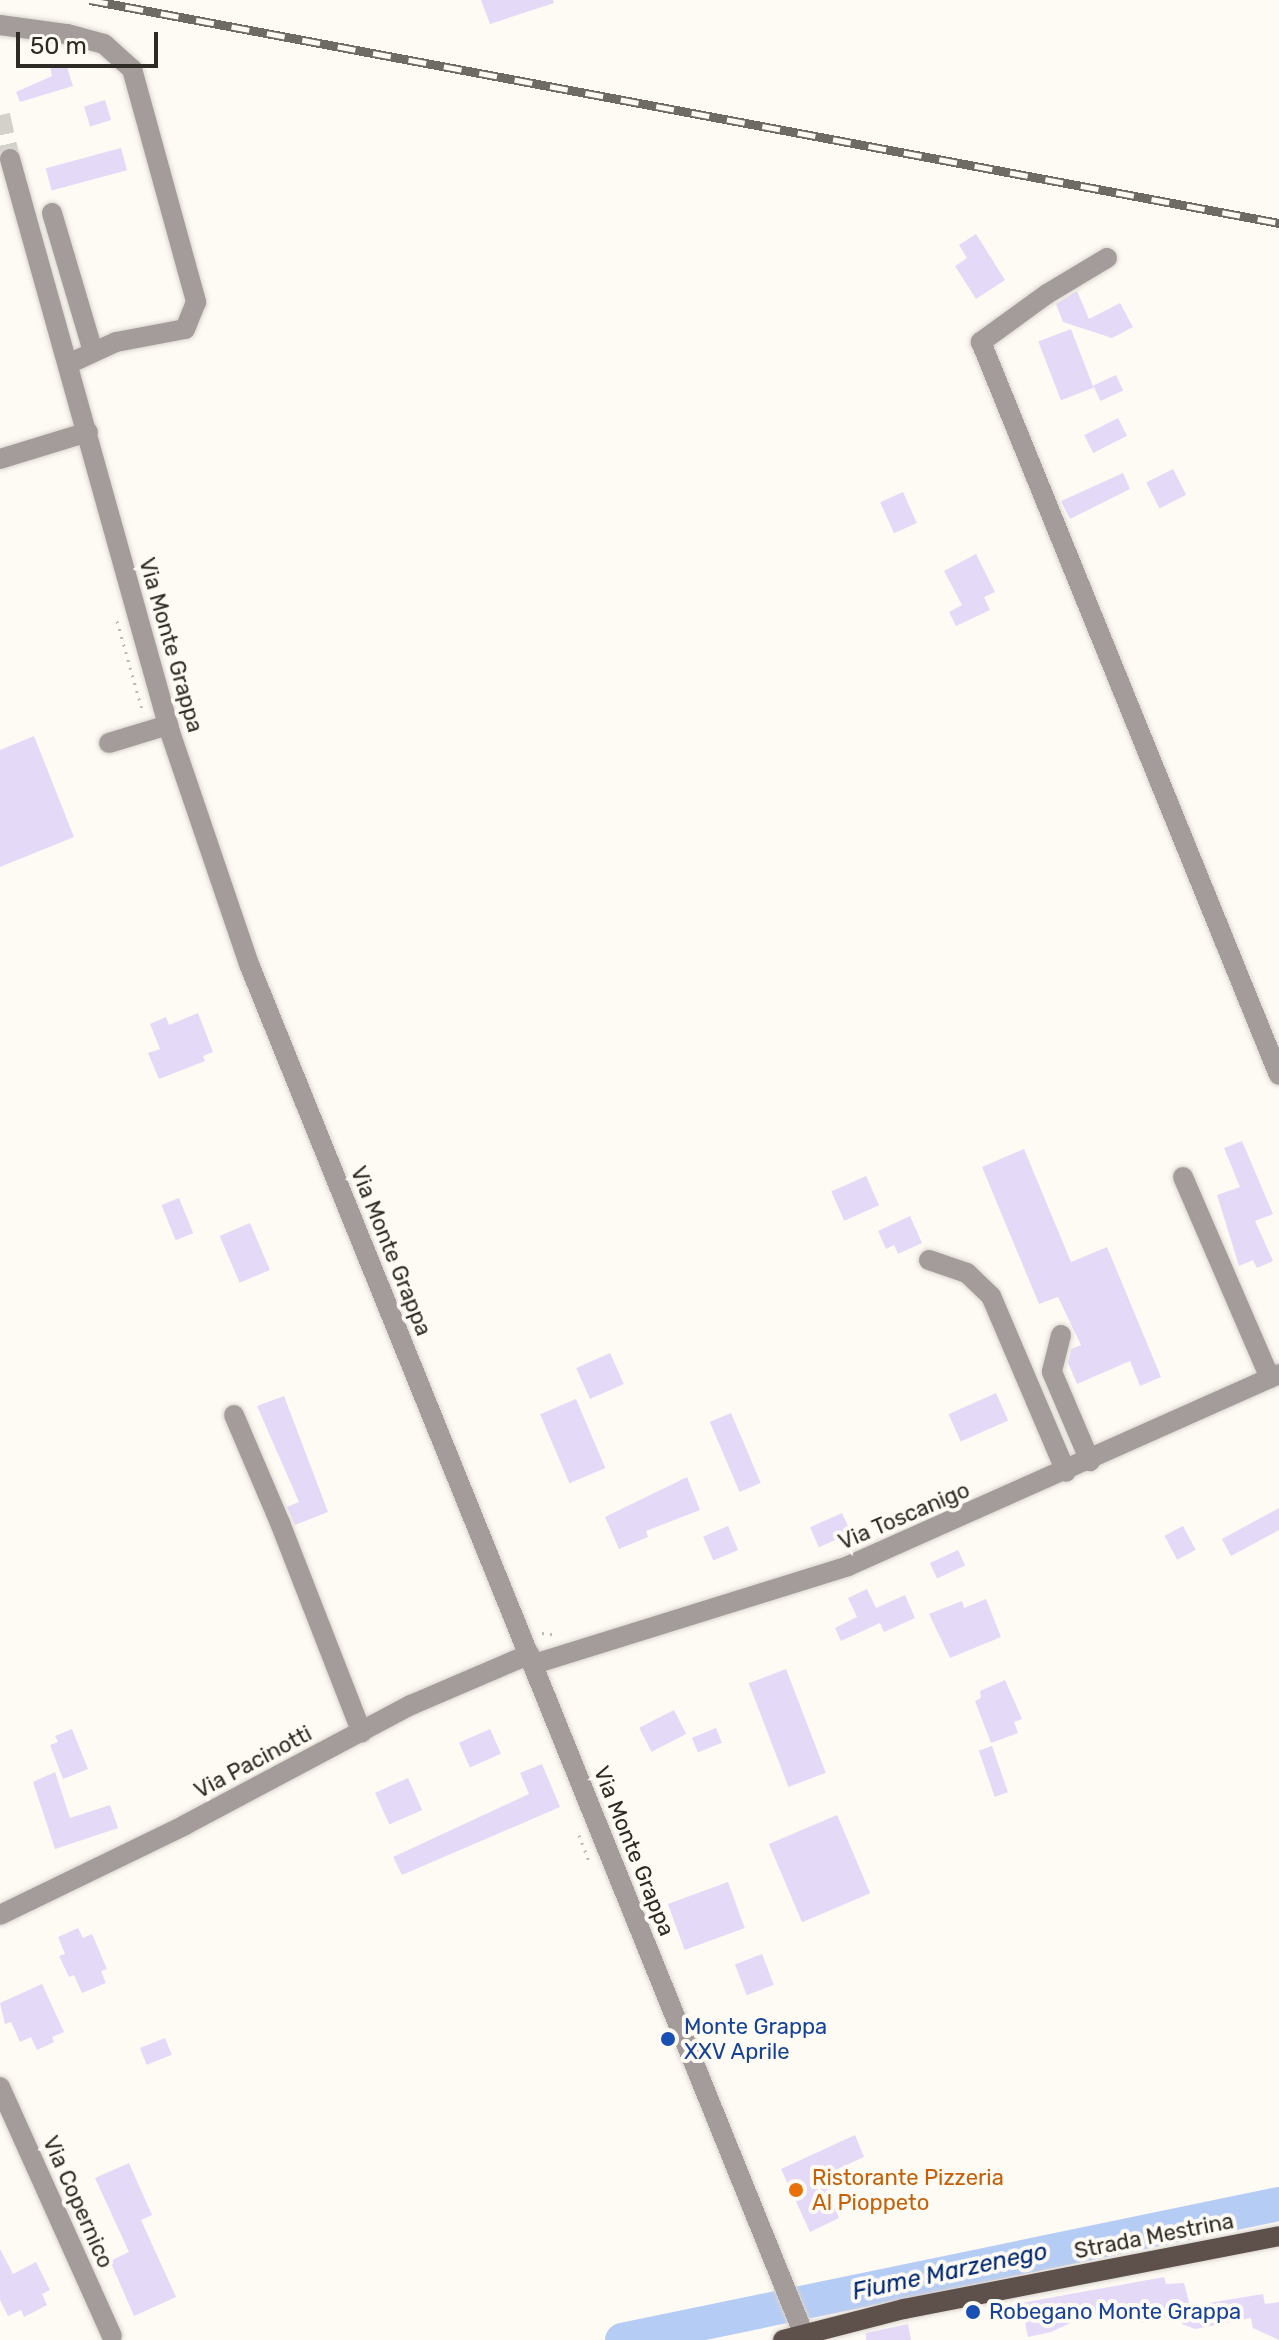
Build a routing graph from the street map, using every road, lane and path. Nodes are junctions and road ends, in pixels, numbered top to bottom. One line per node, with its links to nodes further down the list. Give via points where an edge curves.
1 (0, 25): 5 (street, via 104,44 132,69 196,302 185,329)
2 (10, 159): 6 (street, Via Monte Grappa)
3 (52, 213): 5 (street)
4 (1107, 258): 11 (street, via 981,342)
5 (93, 351): 6 (street)
6 (68, 364): 7 (street, Via Monte Grappa)
7 (88, 432): 8 (street); 9 (street, Via Monte Grappa)
8 (0, 459)
9 (168, 725): 10 (street); 19 (street, Via Monte Grappa, via 249,964)
10 (109, 743)
11 (1279, 1075)
12 (1183, 1177): 15 (street)
13 (929, 1260): 18 (street, via 967,1273 991,1296)
14 (1061, 1335): 17 (street, via 1052,1372)
15 (1274, 1376): 17 (street, Via Toscanigo)
16 (234, 1415): 20 (street)
17 (1090, 1461): 18 (street, Via Toscanigo)
18 (1066, 1472): 19 (street, Via Toscanigo, via 848,1566)
19 (532, 1659): 20 (street, Via Pacinotti, via 411,1705); 24 (street, Via Monte Grappa)
20 (362, 1733): 21 (street, Via Pacinotti)
21 (0, 1915)
22 (0, 2087): 25 (street, Via Copernico)
23 (1279, 2236): 24 (main road, Strada Mestrina)
24 (802, 2330): 26 (main road, Strada Mestrina)
25 (112, 2336)
26 (783, 2340)

